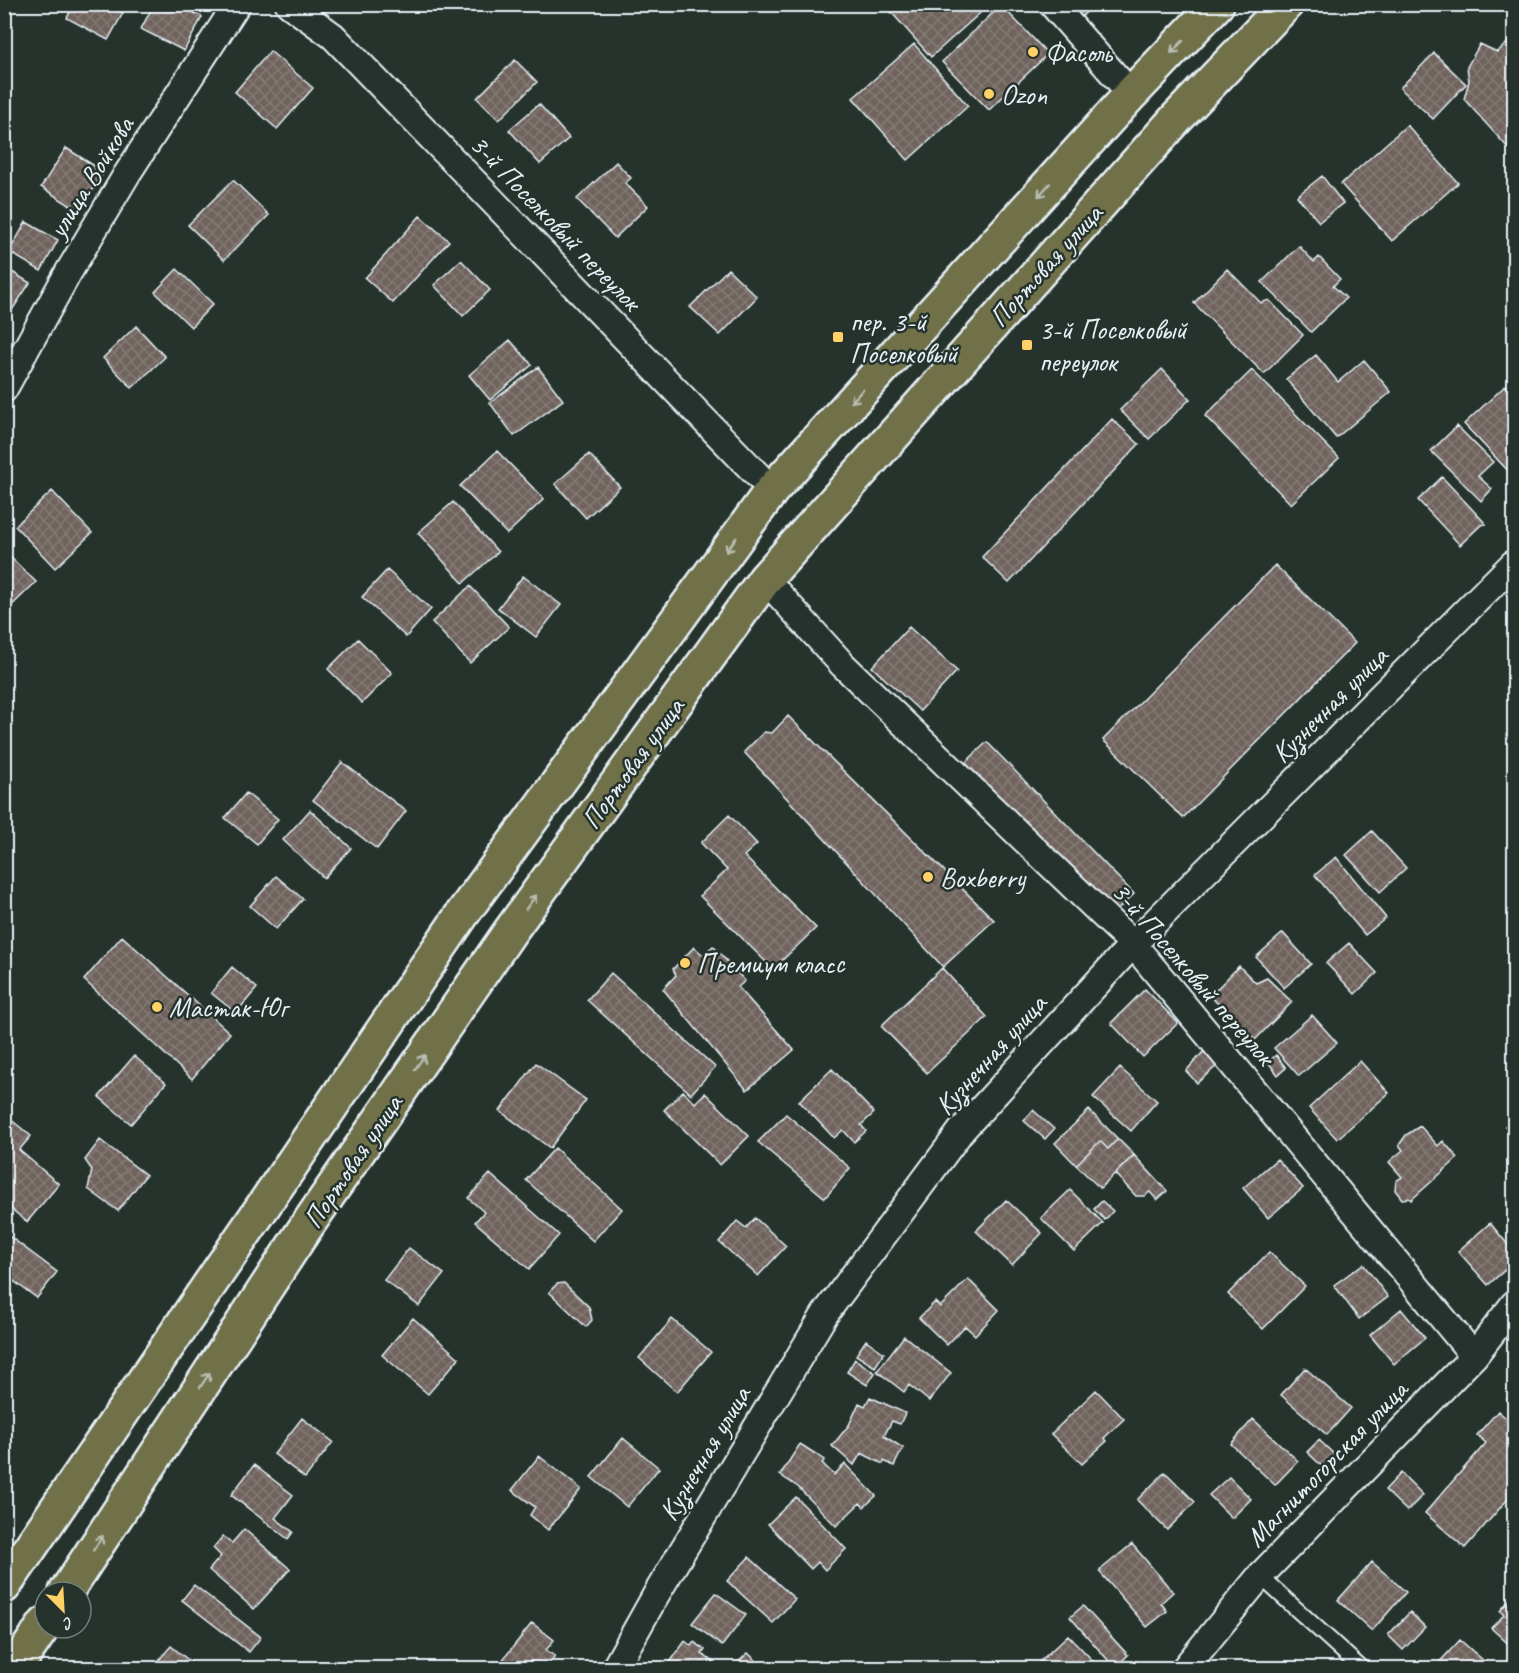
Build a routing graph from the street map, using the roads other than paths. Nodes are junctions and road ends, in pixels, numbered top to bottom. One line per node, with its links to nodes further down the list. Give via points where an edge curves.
1 (237, 4): 7 (street, улица Войкова, via 127,174)
2 (289, 4): 8 (street, 3-й Поселковый переулок, via 333,36)
3 (1052, 4): 6 (street)
4 (1217, 4): 6 (main road, Портовая улица, one-way to 6)
5 (1286, 4): 10 (main road, Портовая улица, via 1176,119)
6 (1131, 94): 8 (main road, Портовая улица, one-way to 8)
7 (4, 388)
8 (772, 490): 16 (main road, Портовая улица, one-way to 16, via 463,913)
9 (1515, 563): 11 (street, Кузнечная улица)
10 (765, 579): 11 (street, 3-й Поселковый переулок, via 843,665); 15 (main road, Портовая улица, one-way to 10, via 304,1230 509,933)
11 (1133, 944): 13 (street, 3-й Поселковый переулок); 19 (street, Кузнечная улица, via 961,1131 825,1314)
12 (1515, 1304): 13 (street, Магнитогорская улица)
13 (1474, 1356): 14 (street, Магнитогорская улица)
14 (1260, 1576): 20 (street, Магнитогорская улица); 21 (lane)
15 (74, 1580)
16 (4, 1586)
17 (34, 1640): 18 (main road)
18 (15, 1668)
19 (615, 1668)
20 (1185, 1668)
21 (1361, 1668)

